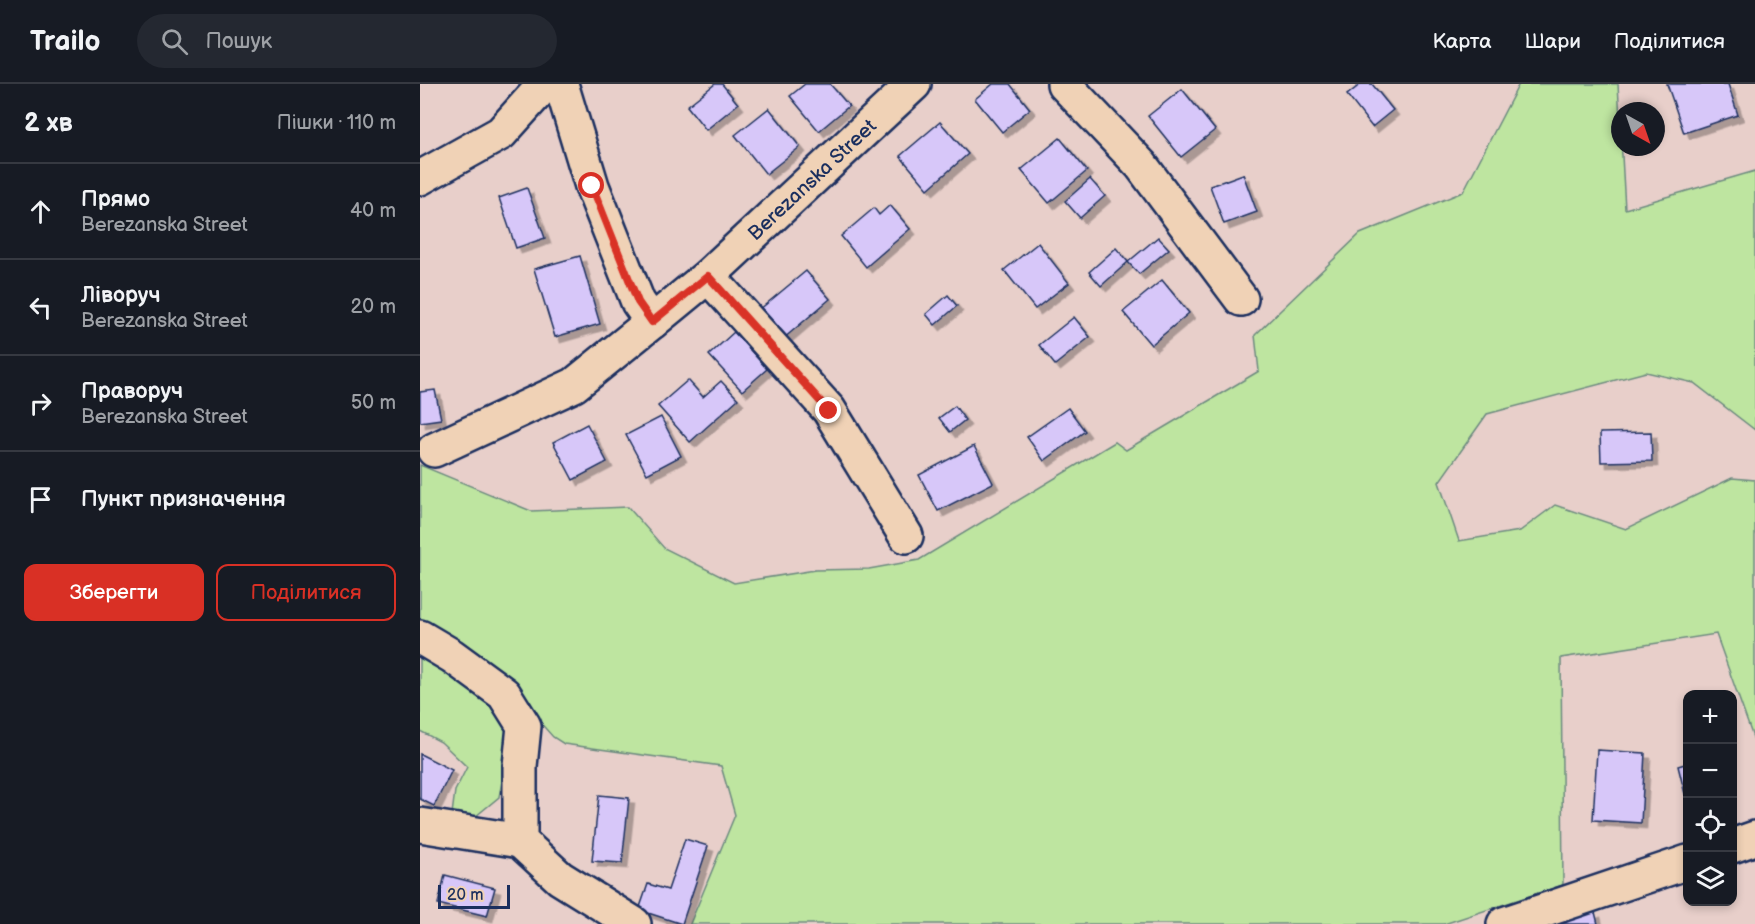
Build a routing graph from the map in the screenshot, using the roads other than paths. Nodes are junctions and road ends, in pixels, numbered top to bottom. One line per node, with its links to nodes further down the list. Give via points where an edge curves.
1 (544, 84): 5 (street, via 501,133)
2 (561, 84): 8 (street, via 592,186 638,302)
3 (914, 84): 6 (street, Berezanska Street)
4 (1064, 84): 7 (street, via 1141,165)
5 (420, 178)
6 (708, 276): 8 (street, Berezanska Street); 10 (street, via 829,411)
7 (1241, 299)
8 (652, 322): 9 (street, Berezanska Street, via 574,385)
9 (434, 450)
10 (906, 536)
11 (420, 637): 14 (street, via 504,694 524,726)
12 (420, 825): 14 (street)
13 (1755, 837): 15 (street)
14 (520, 841): 17 (street, via 560,878)
15 (1737, 844)
16 (1683, 863): 18 (street)
17 (634, 924)
18 (1504, 924)

